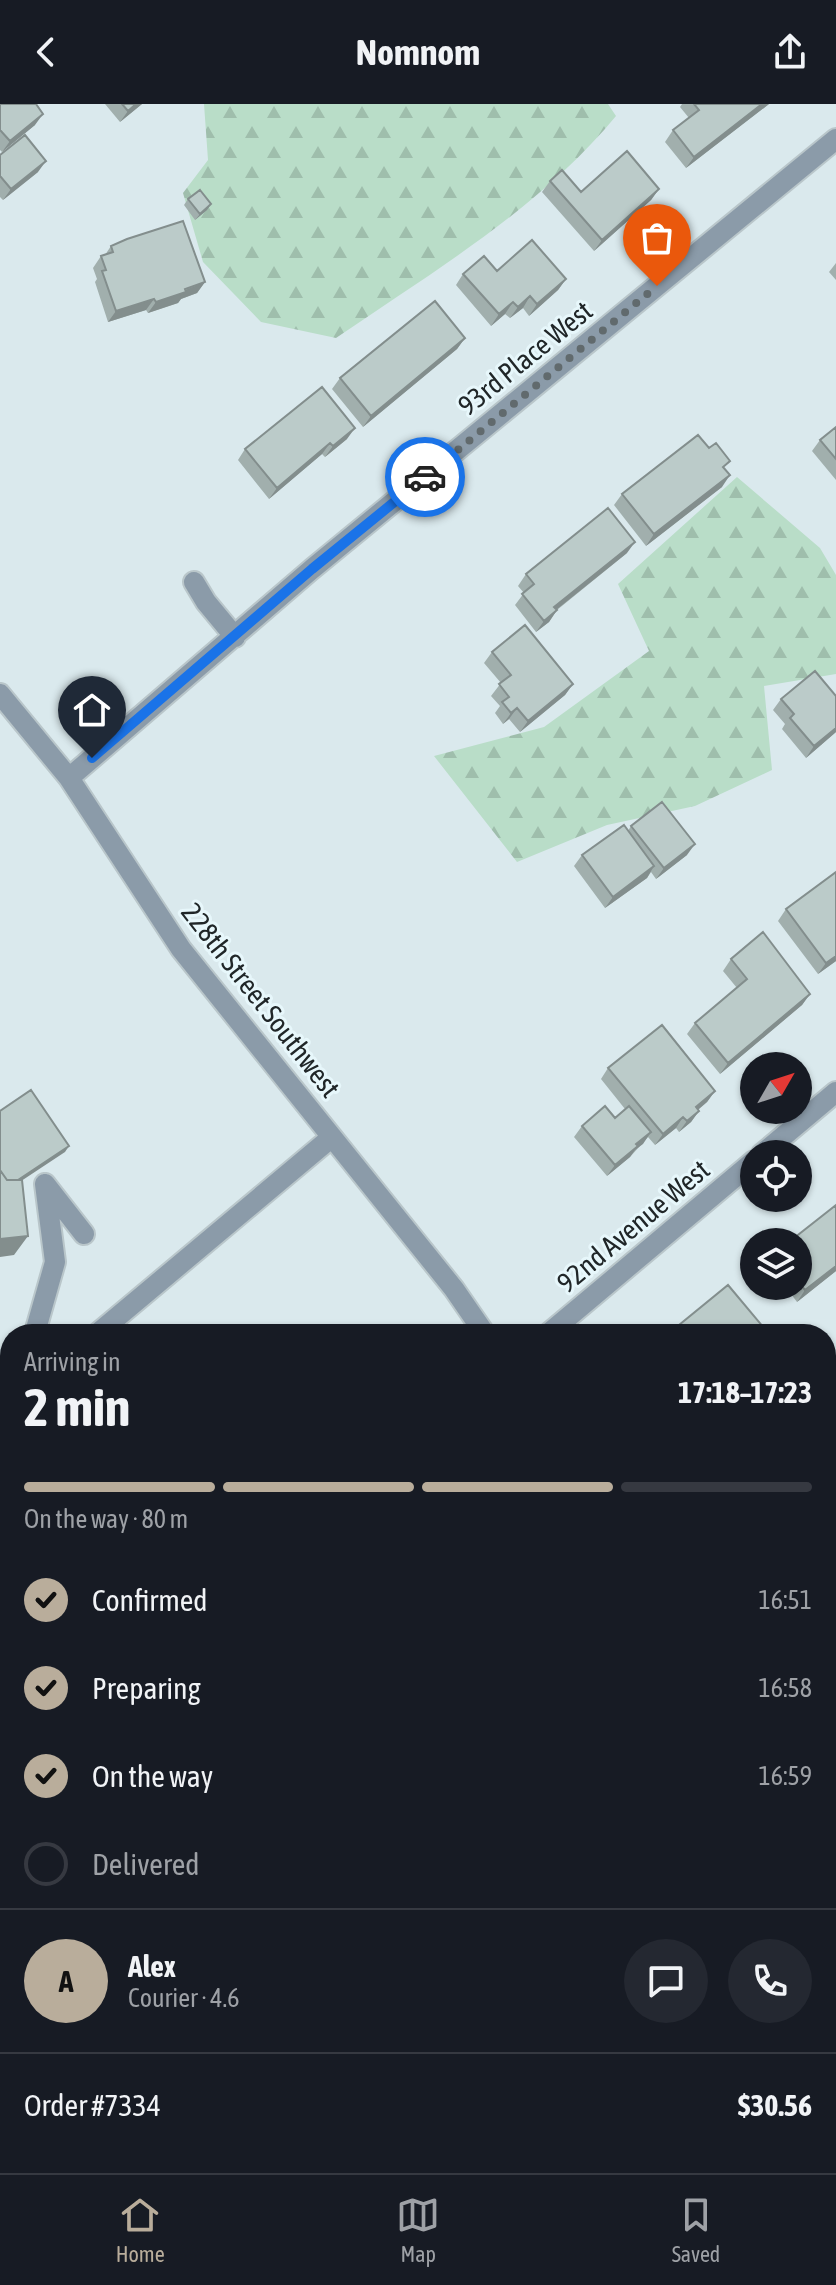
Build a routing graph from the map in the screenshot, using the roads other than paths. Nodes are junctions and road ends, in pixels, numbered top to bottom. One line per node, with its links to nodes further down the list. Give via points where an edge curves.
1 (836, 139): 3 (street, 93rd Place West)
2 (194, 582): 3 (street)
3 (235, 637): 5 (street, 93rd Place West)
4 (0, 694): 5 (street, 228th Street Southwest)
5 (69, 778): 7 (street, 228th Street Southwest, via 181,949)
6 (836, 1092): 8 (street)
7 (332, 1137): 14 (street); 15 (street, 228th Street Southwest)
8 (779, 1140)
9 (30, 1162): 11 (street)
10 (740, 1173): 16 (street, 92nd Avenue West)
11 (45, 1184): 12 (street); 13 (street, via 55,1262)
12 (84, 1234)
13 (37, 1324)
14 (109, 1324)
15 (478, 1324)
16 (560, 1324)

